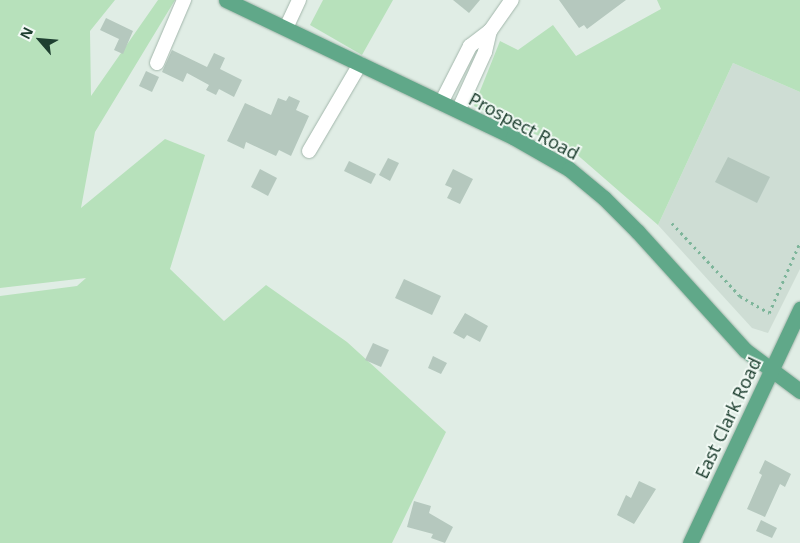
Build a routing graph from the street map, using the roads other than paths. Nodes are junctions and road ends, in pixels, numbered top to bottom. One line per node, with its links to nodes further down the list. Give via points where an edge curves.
1 (184, 0): 7 (street)
2 (226, 0): 5 (main road, Prospect Road)
3 (299, 0): 5 (street)
4 (512, 0): 6 (street)
5 (286, 28): 8 (main road, Prospect Road)
6 (490, 31): 9 (street, via 470,46); 10 (street, via 485,52)
7 (157, 63)
8 (360, 64): 9 (main road, Prospect Road); 11 (street)
9 (440, 103): 10 (main road, Prospect Road)
10 (458, 111): 13 (main road, Prospect Road, via 545,155 604,198 745,350)
11 (309, 151)
12 (800, 309): 13 (main road, East Clark Road)
13 (770, 371): 14 (main road, Prospect Road); 15 (main road, East Clark Road)
14 (800, 391)
15 (690, 543)

